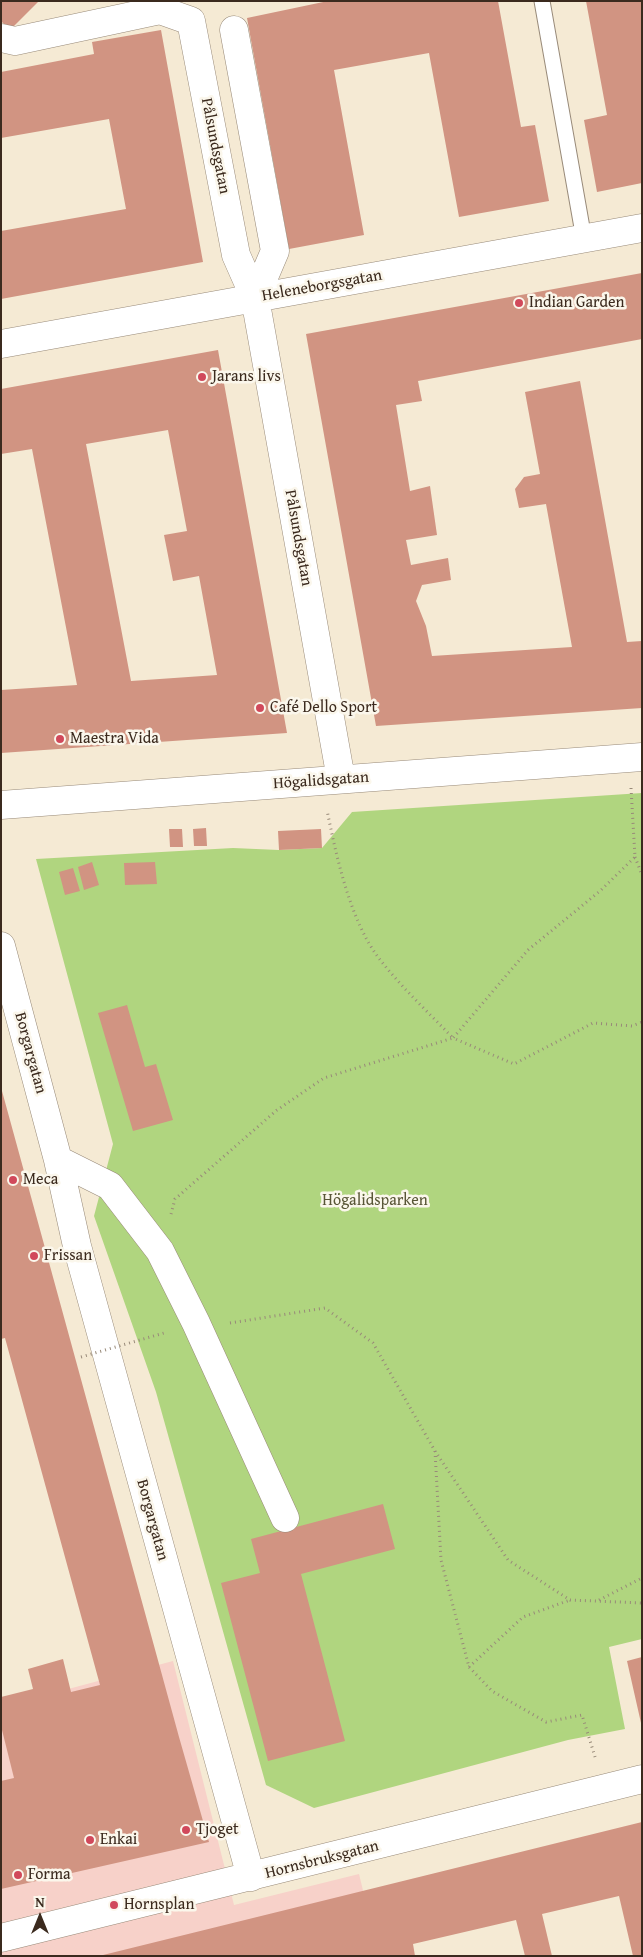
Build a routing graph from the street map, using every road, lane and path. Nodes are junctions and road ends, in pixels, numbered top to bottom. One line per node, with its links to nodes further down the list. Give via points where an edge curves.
1 (542, 1): 5 (lane)
2 (234, 30): 6 (street, via 275,251)
3 (1, 38): 6 (street, Pålsundsgatan, via 15,41 160,10 191,21 236,255)
4 (642, 228): 5 (street, Heleneborgsgatan)
5 (584, 239): 6 (street, Heleneborgsgatan)
6 (254, 298): 7 (street, Heleneborgsgatan); 9 (street, Pålsundsgatan)
7 (1, 344)
8 (642, 757): 9 (street, Högalidsgatan)
9 (331, 780): 11 (street, Högalidsgatan); 16 (path, via 337,860 357,918 377,956)
10 (632, 795): 12 (path)
11 (1, 805)
12 (635, 857): 13 (path); 16 (path, via 600,892 528,950)
13 (642, 875)
14 (1, 946): 17 (street, Borgargatan)
15 (642, 1022): 16 (path, via 632,1026 593,1023 514,1064)
16 (454, 1038): 18 (path, via 324,1078 277,1110 175,1199)
17 (58, 1160): 18 (street, via 110,1186); 31 (street, Borgargatan, via 77,1246)
18 (160, 1251): 19 (street)
19 (196, 1323): 22 (path, via 217,1325 325,1308 373,1343); 23 (street)
20 (164, 1333): 21 (path, bridge)
21 (80, 1357)
22 (435, 1451): 25 (path, via 508,1560); 28 (path, via 441,1560)
23 (285, 1518)
24 (642, 1578): 26 (path)
25 (570, 1600): 26 (path); 28 (path, via 522,1617)
26 (599, 1601): 27 (path)
27 (642, 1603)
28 (469, 1667): 30 (path, via 492,1691 546,1722 582,1716)
29 (642, 1779): 30 (street, Hornsbruksgatan)
30 (605, 1788): 31 (street, Hornsbruksgatan)
31 (251, 1877): 32 (street, Hornsbruksgatan)
32 (1, 1938)

